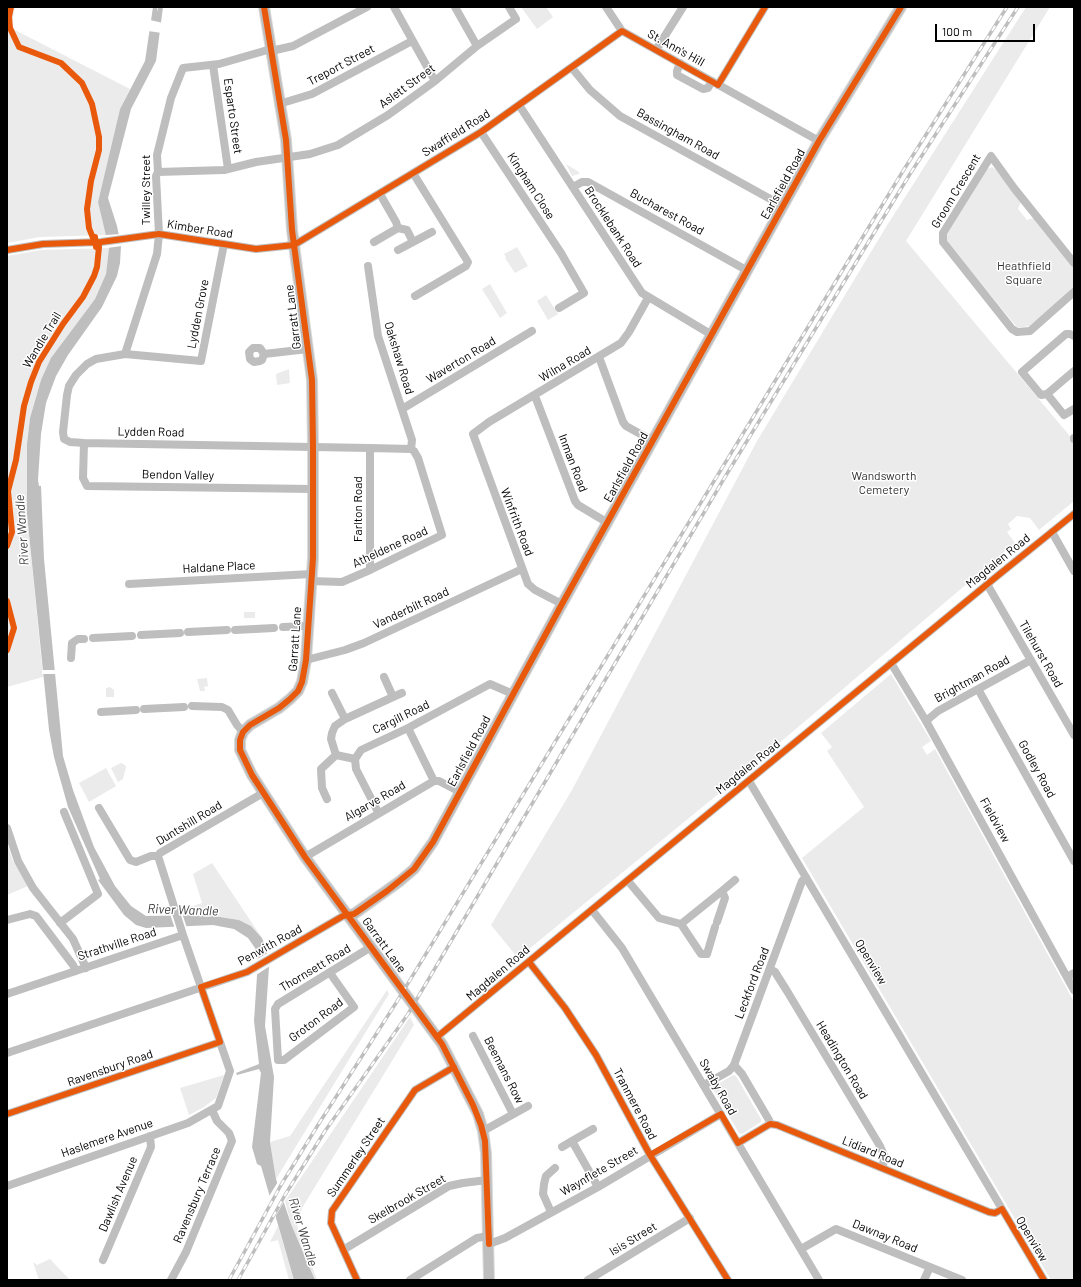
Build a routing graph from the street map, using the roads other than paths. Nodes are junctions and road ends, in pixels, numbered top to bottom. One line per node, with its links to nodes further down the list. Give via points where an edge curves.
1 (264, 7): 13 (main road, Garratt Lane)
2 (367, 7): 13 (street, Twilley Street, via 293,46)
3 (394, 7): 11 (street)
4 (455, 7): 12 (street)
5 (509, 7): 12 (street, Aslett Street, via 516,19)
6 (606, 7): 10 (street, St. Ann's Hill)
7 (683, 7): 14 (street)
8 (765, 7): 19 (street)
9 (901, 7): 23 (main road, Earlsfield Road)
10 (622, 31): 14 (street, St. Ann's Hill); 17 (street, Swaffield Road)
11 (412, 41): 18 (street); 20 (street, Treport Street, via 312,94)
12 (477, 46): 18 (street, Aslett Street)
13 (271, 50): 16 (street, Twilley Street); 20 (main road, Garratt Lane)
14 (656, 50): 15 (street, St. Ann's Hill)
15 (680, 63): 19 (street, St. Ann's Hill); 19 (street, via 677,75 702,90)
16 (214, 65): 25 (street, Esparto Street); 26 (street, Twilley Street, via 183,68 159,142)
17 (572, 68): 21 (street, Swaffield Road); 30 (street, Bassingham Road, via 590,90 620,116)
18 (435, 81): 24 (street, Aslett Street, via 388,115 338,145)
19 (715, 83): 23 (street, St. Ann's Hill)
20 (279, 104): 24 (main road, Garratt Lane)
21 (519, 105): 22 (street, Swaffield Road); 28 (street, Brocklebank Road)
22 (481, 132): 27 (street, Swaffield Road); 46 (street, Kingham Close, via 561,253 584,293)
23 (820, 141): 30 (main road, Earlsfield Road)
24 (288, 158): 25 (street, Aslett Street); 37 (main road, Garratt Lane)
25 (228, 169): 26 (street, Aslett Street)
26 (158, 172): 33 (street, Twilley Street, via 156,176)
27 (413, 173): 29 (street, Swaffield Road); 44 (street, via 468,262 466,266)
28 (573, 187): 42 (street, Bucharest Road, via 588,182); 45 (street, Brocklebank Road, via 637,287)
29 (380, 194): 31 (street); 37 (street, Swaffield Road)
30 (783, 206): 42 (main road, Earlsfield Road)
31 (398, 228): 34 (street); 35 (street, via 406,230)
32 (432, 232): 35 (street)
33 (159, 234): 36 (street, Kimber Road); 38 (street, Kimber Road, via 106,242 42,244); 51 (street, Twilley Street, via 154,265)
34 (374, 242)
35 (413, 242): 39 (street)
36 (224, 244): 37 (street, Kimber Road, via 259,249); 51 (street, Lydden Grove, via 201,361)
37 (294, 244): 50 (main road, Garratt Lane)
38 (7, 250)
39 (398, 250)
40 (1074, 263): 43 (street, Groom Crescent, via 991,156 942,233 943,242 1017,332 1030,331)
41 (368, 266): 58 (street, Oakshaw Road, via 378,336)
42 (748, 271): 48 (main road, Earlsfield Road)
43 (1074, 292)
44 (415, 296)
45 (648, 298): 48 (street, Brocklebank Road); 53 (street, Wilna Road, via 621,343)
46 (559, 308)
47 (532, 331): 58 (street, Waverton Road)
48 (712, 335): 61 (main road, Earlsfield Road)
49 (1074, 336): 56 (street, via 1066,334 1023,370 1023,374 1041,395)
50 (308, 349): 52 (street); 63 (main road, Garratt Lane, via 312,380)
51 (125, 354): 54 (street, Lydden Grove, via 96,359)
52 (264, 354)
53 (599, 357): 57 (street, Wilna Road); 61 (street, via 623,422)
54 (82, 369): 62 (street, Lydden Road, via 69,386 63,432 64,439)
55 (1074, 372): 56 (street)
56 (1047, 394): 59 (street, via 1064,415)
57 (535, 396): 60 (street, Wilna Road); 68 (street, Inman Road, via 575,501)
58 (402, 409): 65 (street, Atheldene Road, via 412,440)
59 (1074, 409)
60 (475, 431): 70 (street, Winfrith Road, via 473,437)
61 (653, 441): 68 (main road, Earlsfield Road)
62 (84, 443): 63 (street, Lydden Road); 66 (street, Bendon Valley, via 83,478 87,486)
63 (314, 446): 64 (street); 66 (main road, Garratt Lane)
64 (370, 448): 65 (street); 71 (street, Farlton Road)
65 (410, 449): 71 (street, Atheldene Road, via 418,458 442,535)
66 (314, 489): 73 (main road, Garratt Lane)
67 (1074, 514): 69 (street, Magdalen Road)
68 (608, 523): 76 (main road, Earlsfield Road)
69 (1052, 532): 72 (street); 75 (street, Magdalen Road)
70 (522, 569): 76 (street, Winfrith Road, via 528,584); 79 (street, Vanderbilt Road, via 364,643)
71 (370, 570): 73 (street, Atheldene Road, via 342,582)
72 (1074, 571)
73 (311, 578): 74 (street, Haldane Place); 77 (main road, Garratt Lane)
74 (129, 584)
75 (987, 584): 80 (street, Tilehurst Road); 81 (street, Magdalen Road)
76 (562, 604): 86 (main road, Earlsfield Road)
77 (307, 626): 78 (street, via 78,639 72,643); 79 (main road, Garratt Lane)
78 (71, 658)
79 (306, 660): 92 (main road, Garratt Lane, via 305,674 298,691 279,708)
80 (1031, 660): 83 (street, Brightman Road); 93 (street, Tilehurst Road)
81 (891, 663): 90 (street, Fieldview); 97 (street, Magdalen Road)
82 (384, 677): 87 (street)
83 (978, 689): 90 (street, Brightman Road, via 938,711); 107 (street, Godley Road)
84 (332, 693): 89 (street)
85 (402, 693): 87 (street)
86 (513, 694): 91 (street, Cargill Road, via 490,684); 98 (main road, Earlsfield Road)
87 (393, 697): 89 (street)
88 (101, 712): 92 (street, via 215,706 228,710)
89 (345, 719): 94 (street, via 335,726 332,733 331,740)
90 (926, 721): 124 (street, Fieldview)
91 (408, 728): 95 (street, Cargill Road, via 361,750); 96 (street)
92 (243, 732): 99 (main road, Garratt Lane, via 240,740 242,755)
93 (1074, 735)
94 (336, 755): 95 (street); 100 (street, via 321,769 322,788)
95 (355, 759): 103 (street, via 356,769)
96 (434, 781): 98 (street); 103 (street, Algarve Road)
97 (749, 781): 108 (street, Openview); 110 (street, Magdalen Road)
98 (460, 792): 113 (main road, Earlsfield Road, via 433,842 414,869 379,897 354,914)
99 (263, 793): 105 (street, Duntshill Road); 106 (main road, Garratt Lane)
100 (327, 800)
101 (99, 808): 105 (street, via 130,860 136,862)
102 (64, 812): 115 (street, via 98,894)
103 (378, 812): 106 (street, Algarve Road)
104 (7, 828): 115 (street, via 18,861 33,888)
105 (158, 856): 117 (street, Duntshill Road)
106 (305, 857): 113 (main road, Garratt Lane)
107 (1074, 861)
108 (806, 877): 121 (street, Leckford Road); 154 (street, Openview)
109 (735, 880): 111 (street)
110 (628, 881): 112 (street, Magdalen Road); 116 (street, via 659,918)
111 (722, 891): 116 (street); 116 (street, via 725,898 707,954 701,954)
112 (592, 910): 119 (street, Magdalen Road); 135 (street, Swaby Road, via 622,948)
113 (348, 915): 118 (main road, Garratt Lane); 125 (street, Penwith Road, via 256,967)
114 (7, 920): 122 (street, via 30,914 36,916)
115 (60, 923): 120 (street, via 78,948)
116 (681, 924)
117 (182, 932): 120 (street, Strathville Road); 125 (street)
118 (371, 947): 123 (street, Thornsett Road); 129 (main road, Garratt Lane)
119 (529, 962): 129 (street, Magdalen Road); 148 (street, Tranmere Road, via 565,1008 596,1055)
120 (86, 968): 122 (street, Strathville Road)
121 (770, 969): 133 (street, Leckford Road); 150 (street, Headington Road, via 775,972 787,991 880,1146 884,1155)
122 (76, 971): 127 (street, Strathville Road)
123 (330, 973): 132 (street, Thornsett Road, via 278,1004 275,1009); 132 (street, Groton Road, via 354,1006 284,1060)
124 (1070, 975): 126 (street, Fieldview)
125 (201, 987): 130 (street); 131 (street, Penwith Road)
126 (1074, 990)
127 (7, 994)
128 (473, 1036): 139 (street, Beemans Row)
129 (437, 1037): 134 (main road, Garratt Lane)
130 (220, 1042): 137 (street, via 230,1076 218,1106); 138 (street, Ravensbury Road)
131 (7, 1053)
132 (278, 1060)
133 (734, 1065): 135 (street, via 729,1071); 141 (street, via 742,1074)
134 (454, 1067): 143 (main road, Garratt Lane); 159 (street, Summerley Street, via 415,1090 332,1211 331,1224)
135 (704, 1085): 140 (street, Swaby Road)
136 (528, 1106): 139 (street, Beemans Row)
137 (212, 1110): 144 (street, Haslemere Avenue, via 188,1123); 162 (street, Ravensbury Terrace, via 232,1141 186,1252)
138 (7, 1114)
139 (513, 1114): 143 (street, Beemans Row)
140 (720, 1114): 146 (street, Swaby Road); 148 (street, Waynflete Street)
141 (770, 1124): 146 (street); 150 (street, Lidiard Road, via 777,1124)
142 (593, 1129): 145 (street)
143 (483, 1131): 151 (main road, Garratt Lane)
144 (150, 1136): 152 (street, Haslemere Avenue); 160 (street, Dawlish Avenue, via 151,1147)
145 (572, 1142): 147 (street); 153 (street)
146 (738, 1144): 158 (street, Swaby Road)
147 (562, 1147)
148 (650, 1155): 153 (street, Waynflete Street); 156 (street, Tranmere Road)
149 (555, 1168): 155 (street, via 546,1176 543,1194)
150 (884, 1168): 154 (street, Lidiard Road, via 989,1212 995,1213)
151 (487, 1180): 157 (main road, Garratt Lane); 159 (street, Skelbrook Street, via 448,1186)
152 (7, 1186)
153 (598, 1187): 155 (street, Waynflete Street)
154 (1002, 1209): 171 (street, Openview)
155 (551, 1212): 157 (street, Waynflete Street, via 505,1238)
156 (690, 1218): 166 (street, Isis Street); 167 (street, Tranmere Road)
157 (488, 1240): 164 (street, Waynflete Street, via 477,1238); 165 (main road, Garratt Lane)
158 (801, 1249): 161 (street, Dawnay Road, via 836,1229); 168 (street, Swaby Road)
159 (343, 1250): 163 (street, Summerley Street)
160 (103, 1260)
161 (930, 1267): 169 (street); 170 (street, Dawnay Road)
162 (171, 1280)
163 (357, 1280)
164 (410, 1280)
165 (489, 1280)
166 (588, 1280)
167 (728, 1280)
168 (819, 1280)
169 (924, 1280)
170 (962, 1280)
171 (1044, 1280)

